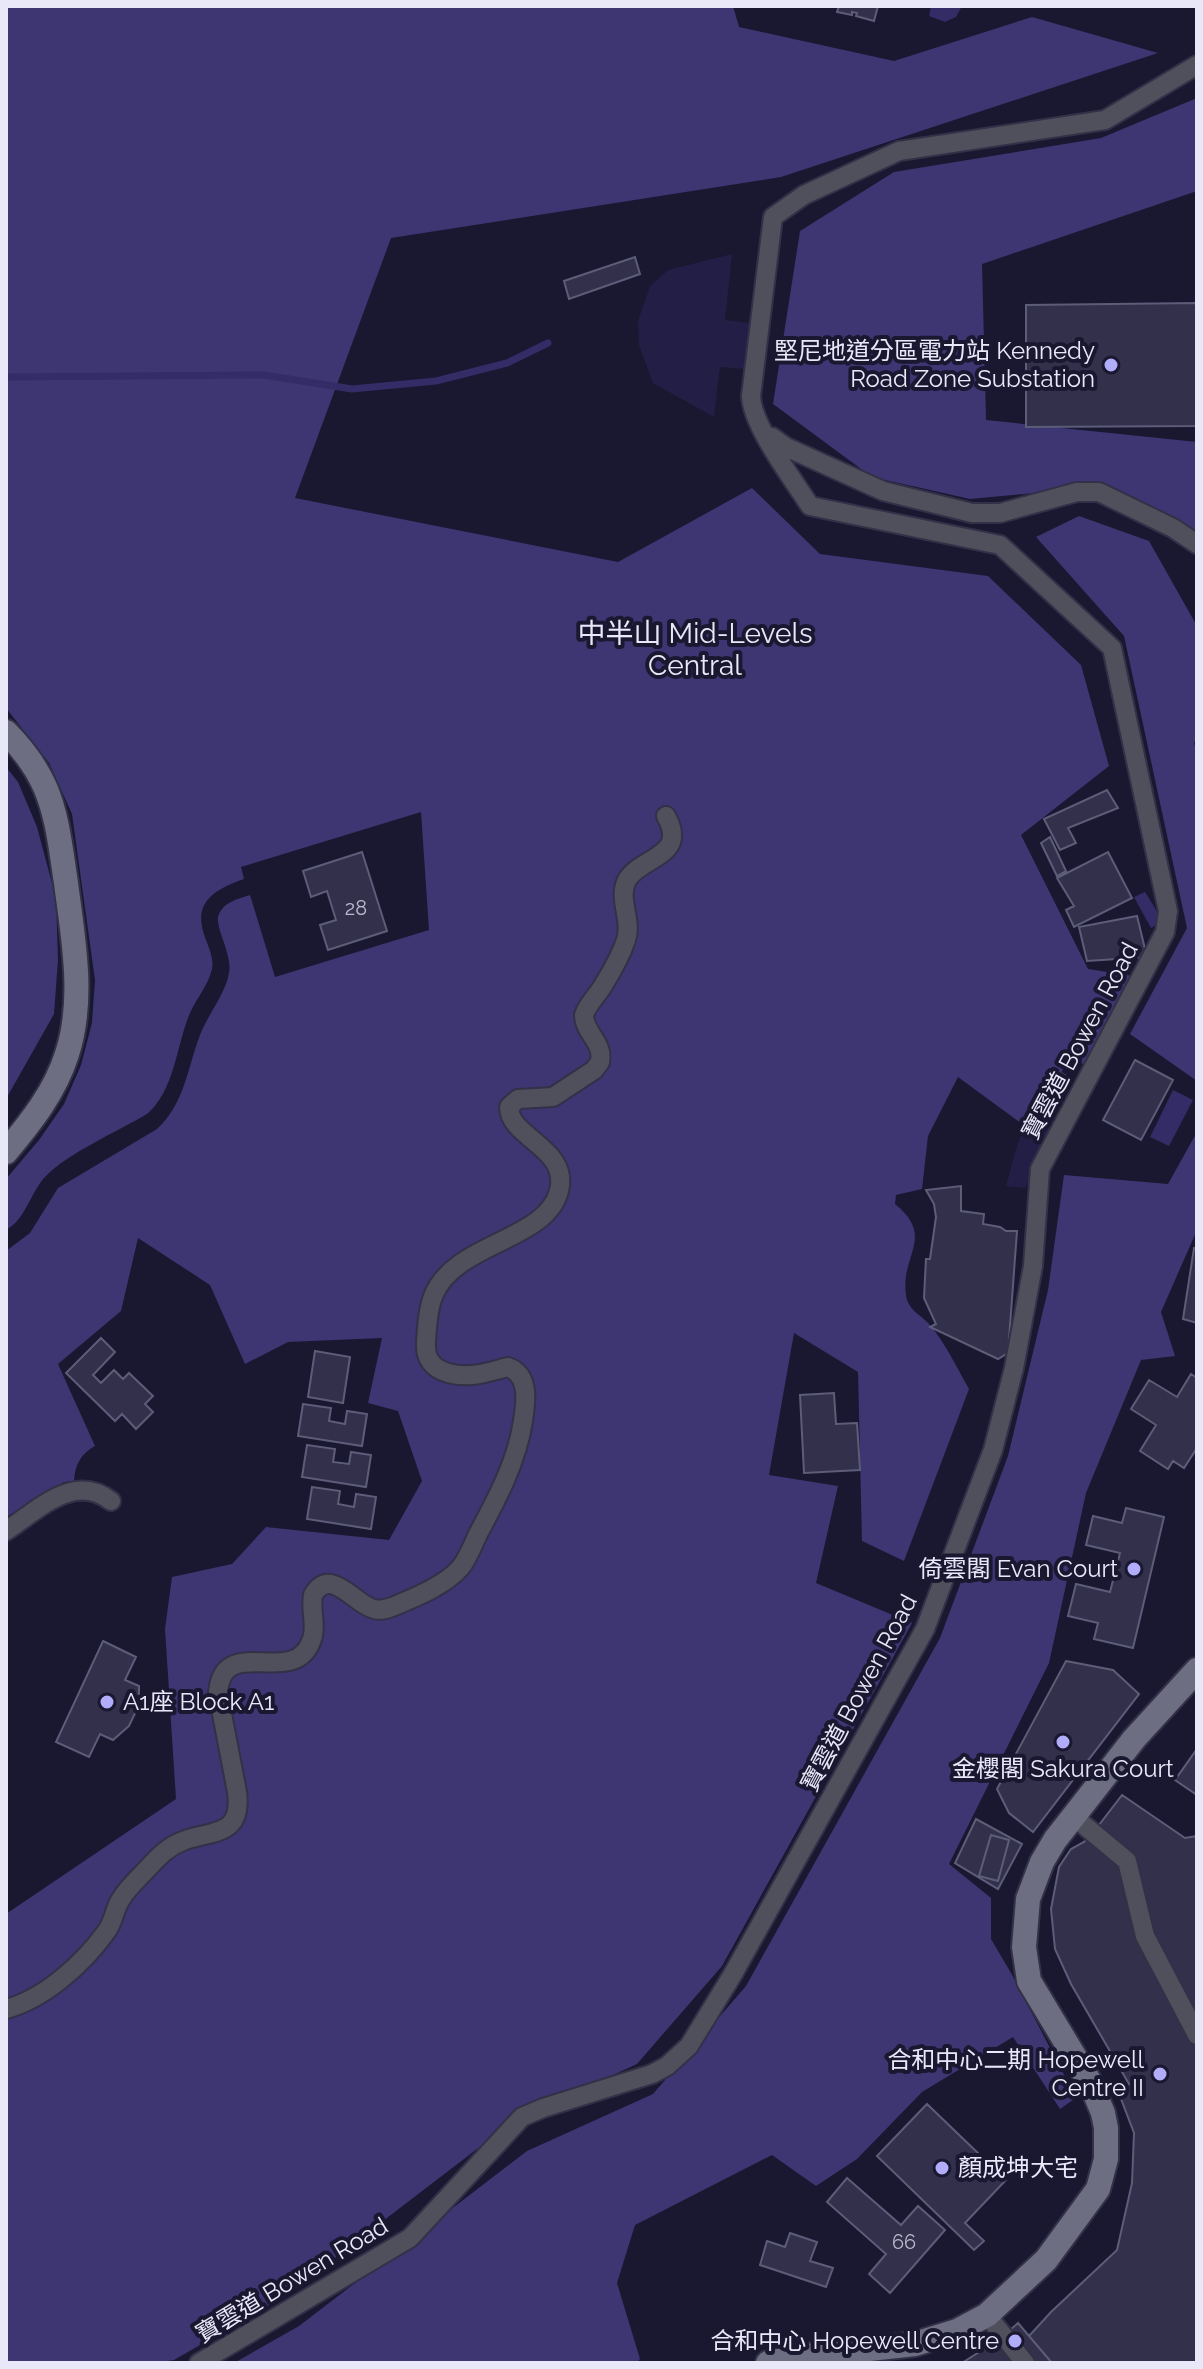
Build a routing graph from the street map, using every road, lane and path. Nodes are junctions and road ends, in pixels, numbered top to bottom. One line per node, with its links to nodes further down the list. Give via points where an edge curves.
1 (1197, 65): 2 (street, 寶雲道 Bowen Road, via 1105,120 899,151 804,195 773,217 751,396)
2 (761, 429): 3 (street, via 786,447 898,496 981,514 1099,492); 14 (street, 寶雲道 Bowen Road, via 810,506 1000,545 1112,648 1169,921 1040,1169 1033,1266 1014,1368 993,1450 925,1629 697,2036 667,2066 522,2117 410,2238)
3 (1197, 544)
4 (6, 732): 6 (street, via 37,772 56,818 76,992 73,1035 58,1078)
5 (666, 816): 11 (street, via 670,844 625,884 626,941 584,1015 602,1052 600,1062 553,1097 518,1099 509,1107 513,1122 556,1165 556,1201 537,1221 464,1261 433,1299 426,1343 433,1366 469,1375 511,1368 524,1384 523,1421 511,1463 463,1563 438,1584 385,1609 370,1608 336,1585 322,1586 313,1595 313,1634 305,1651 284,1662 241,1661 228,1667 218,1693 237,1792 233,1821 218,1833 168,1849 125,1892 107,1931 67,1973 30,2001)
6 (6, 1152)
7 (111, 1501): 8 (street, via 93,1490 66,1491)
8 (6, 1531)
9 (1197, 1670): 10 (street)
10 (1073, 1816): 12 (street, via 1127,1861 1145,1936); 13 (street, via 1042,1862 1028,1899 1024,1964 1098,2098 1106,2128 1104,2171 1086,2208 1046,2260)
11 (6, 2009)
12 (1197, 2035)
13 (987, 2315): 15 (street, via 923,2342); 16 (street)
14 (199, 2363)
15 (768, 2363)
16 (1025, 2363)

